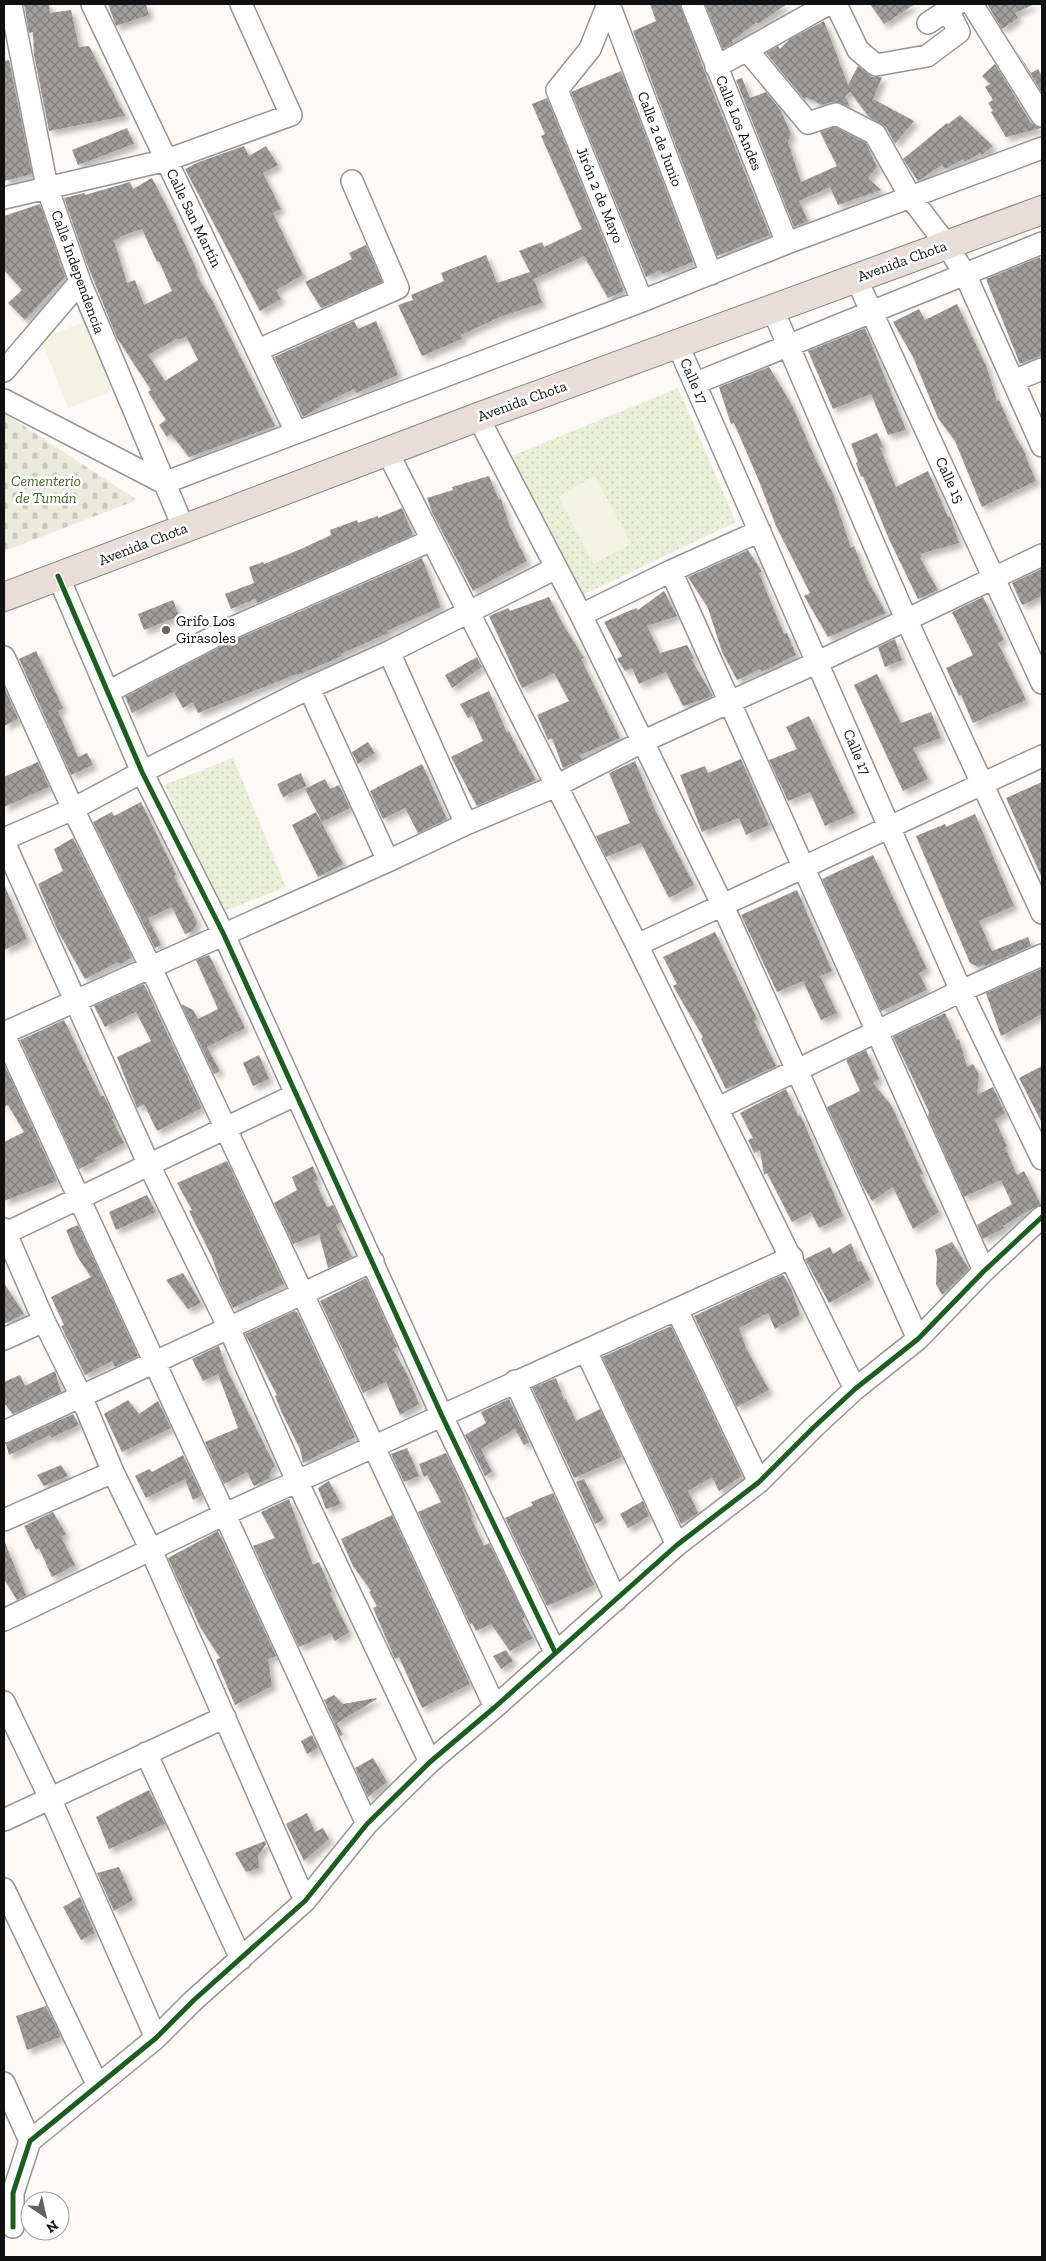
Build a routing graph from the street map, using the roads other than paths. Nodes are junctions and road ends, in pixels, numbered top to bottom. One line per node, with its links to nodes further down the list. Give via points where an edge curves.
1 (11, 4): 11 (street, Calle Independencia)
2 (92, 4): 16 (street, Calle San Martín)
3 (241, 4): 16 (street, via 291,115)
4 (608, 4): 25 (street, Calle 2 de Junio); 29 (street, Jirón 2 de Mayo, via 590,49 557,90)
5 (692, 4): 13 (street, Calle Los Andes)
6 (828, 4): 12 (street)
7 (836, 4): 9 (street, via 858,50 876,65 927,56 960,32)
8 (972, 4): 14 (street)
9 (953, 7): 10 (street)
10 (928, 23)
11 (12, 48): 18 (street, Calle Independencia)
12 (747, 50): 13 (street); 20 (street, via 808,123 836,114 875,134)
13 (716, 68): 22 (street, Calle Los Andes)
14 (1042, 116)
15 (1042, 148): 20 (street)
16 (167, 160): 18 (street); 34 (street, Calle San Martín)
17 (352, 181): 34 (street, via 398,288)
18 (47, 187): 19 (street); 28 (street, Calle Independencia)
19 (4, 198)
20 (911, 198): 22 (street); 24 (street)
21 (1042, 210): 24 (highway, Avenida Chota)
22 (787, 243): 25 (street)
23 (1042, 243): 26 (street)
24 (946, 244): 26 (street); 27 (highway, Avenida Chota)
25 (711, 274): 29 (street)
26 (965, 274): 31 (street); 37 (street)
27 (856, 278): 30 (highway, Avenida Chota); 31 (street, Calle 15)
28 (80, 282): 36 (street); 44 (street, Calle Independencia)
29 (642, 301): 41 (street)
30 (773, 310): 32 (highway, Avenida Chota); 33 (street)
31 (872, 312): 33 (street); 52 (street, Calle 15)
32 (677, 343): 38 (street, Calle 17); 40 (highway, Avenida Chota)
33 (789, 346): 38 (street); 56 (street)
34 (258, 350): 41 (street, Calle San Martín)
35 (1042, 369): 37 (street)
36 (4, 371)
37 (1013, 381): 42 (street)
38 (696, 384): 46 (street, Calle 17)
39 (4, 400): 44 (street)
40 (478, 417): 43 (highway, Avenida Chota); 49 (street)
41 (296, 432): 44 (street)
42 (1042, 446)
43 (387, 451): 45 (highway, Avenida Chota); 47 (street)
44 (164, 483): 45 (street, Calle Independencia)
45 (184, 529): 51 (highway, Avenida Chota)
46 (760, 531): 50 (street); 59 (street, Calle 17)
47 (432, 540): 54 (street); 62 (street, via 225,630)
48 (1042, 555): 52 (street)
49 (556, 568): 54 (street); 55 (street)
50 (671, 571): 55 (street); 63 (street)
51 (58, 576): 53 (highway, Avenida Chota); 62 (street)
52 (995, 577): 56 (street); 60 (street, Calle 15)
53 (4, 597)
54 (468, 611): 57 (street); 68 (street)
55 (581, 616): 64 (street)
56 (906, 619): 59 (street); 67 (street)
57 (389, 652): 61 (street); 70 (street)
58 (4, 657): 69 (street)
59 (818, 662): 63 (street); 71 (street, Calle 17)
60 (1042, 683)
61 (309, 688): 66 (street); 73 (street)
62 (108, 692): 66 (street)
63 (730, 701): 64 (street); 74 (street)
64 (644, 741): 68 (street); 75 (street)
65 (1042, 756): 67 (street)
66 (142, 772): 69 (street); 77 (street)
67 (983, 784): 71 (street); 76 (street)
68 (556, 786): 70 (street); 78 (street)
69 (72, 809): 72 (street); 80 (street)
70 (466, 824): 73 (street)
71 (890, 827): 74 (street); 81 (street, Calle 17)
72 (4, 840): 82 (street)
73 (388, 861): 77 (street)
74 (803, 869): 75 (street); 83 (street)
75 (723, 906): 78 (street); 85 (street)
76 (1042, 913)
77 (224, 935): 80 (street); 86 (street)
78 (637, 945): 87 (street)
79 (1042, 955): 81 (street)
80 (151, 968): 82 (street); 88 (street)
81 (960, 990): 83 (street); 89 (street, Calle 17)
82 (74, 1000): 84 (street); 90 (street)
83 (877, 1030): 85 (street); 96 (street)
84 (4, 1034): 91 (street)
85 (797, 1068): 87 (street); 101 (street)
86 (295, 1096): 88 (street); 95 (street)
87 (718, 1108): 94 (street)
88 (224, 1129): 90 (street); 97 (street)
89 (1042, 1159)
90 (150, 1165): 91 (street); 100 (street)
91 (79, 1199): 93 (street); 104 (street)
92 (1042, 1217): 96 (street)
93 (4, 1232): 99 (street)
94 (792, 1257): 98 (street); 106 (street)
95 (373, 1262): 97 (street); 108 (street)
96 (984, 1272): 101 (street)
97 (302, 1294): 100 (street); 110 (street)
98 (678, 1310): 103 (street); 113 (street)
99 (44, 1321): 102 (street); 107 (street)
100 (229, 1328): 104 (street); 112 (street)
101 (918, 1338): 106 (street)
102 (4, 1339)
103 (586, 1351): 105 (street); 116 (street)
104 (155, 1362): 107 (street); 114 (street)
105 (515, 1382): 108 (street); 118 (street)
106 (855, 1389): 113 (street)
107 (81, 1396): 109 (street); 111 (street)
108 (442, 1416): 110 (street); 120 (street)
109 (4, 1432)
110 (372, 1446): 112 (street); 122 (street)
111 (113, 1472): 115 (street); 117 (street)
112 (297, 1481): 114 (street); 125 (street)
113 (759, 1482): 116 (street)
114 (225, 1514): 117 (street); 128 (street)
115 (4, 1520)
116 (677, 1545): 118 (street)
117 (151, 1550): 119 (street); 123 (street)
118 (616, 1600): 120 (street)
119 (4, 1620)
120 (555, 1652): 122 (street)
121 (4, 1702): 126 (street)
122 (494, 1707): 125 (street)
123 (225, 1716): 124 (street); 130 (street)
124 (146, 1753): 126 (street); 131 (street)
125 (430, 1762): 128 (street)
126 (50, 1798): 127 (street); 132 (street)
127 (4, 1820)
128 (367, 1824): 130 (street)
129 (4, 1889): 134 (street)
130 (305, 1901): 131 (street)
131 (241, 1959): 132 (street)
132 (156, 2038): 134 (street)
133 (4, 2083): 135 (street)
134 (97, 2084): 135 (street)
135 (30, 2141): 136 (street)
136 (8, 2197): 137 (street)
137 (13, 2227)

